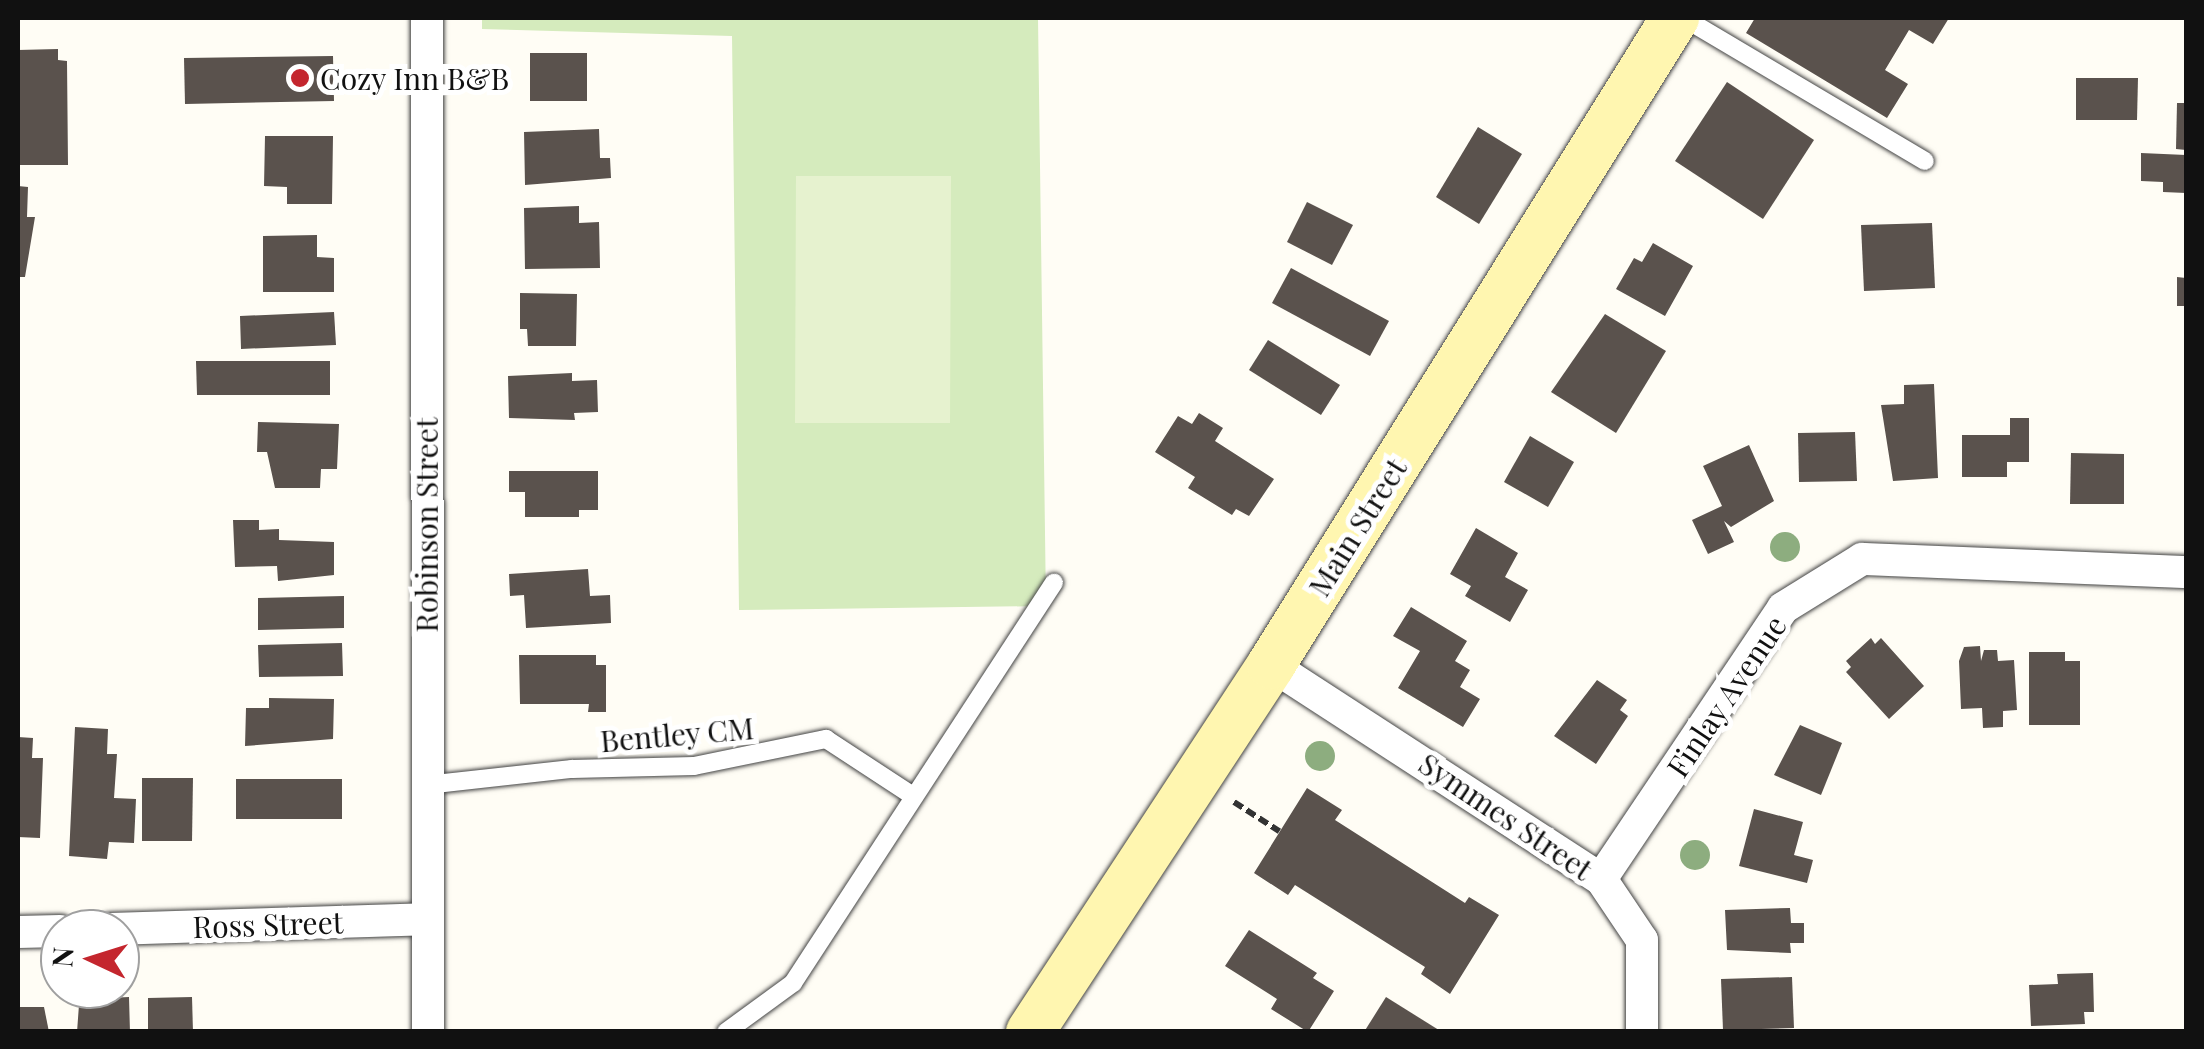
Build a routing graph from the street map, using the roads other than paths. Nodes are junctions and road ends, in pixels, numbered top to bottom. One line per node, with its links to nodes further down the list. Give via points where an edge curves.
1 (426, 18): 8 (street, Robinson Street)
2 (1675, 18): 7 (street, Main Street)
3 (1684, 18): 4 (lane)
4 (1925, 161)
5 (2186, 572): 10 (street, Finlay Avenue, via 1862,559 1783,608)
6 (1054, 582): 9 (lane)
7 (1271, 665): 10 (street, Symmes Street); 15 (street, Main Street)
8 (426, 785): 9 (lane, Bentley CM, via 694,766 826,738); 11 (street, Robinson Street)
9 (913, 796): 14 (lane, via 793,983)
10 (1601, 879): 16 (street, Symmes Street, via 1642,940)
11 (425, 920): 12 (street, Ross Street); 13 (street, Robinson Street)
12 (140, 928)
13 (428, 1032)
14 (726, 1032)
15 (1030, 1032)
16 (1642, 1032)

